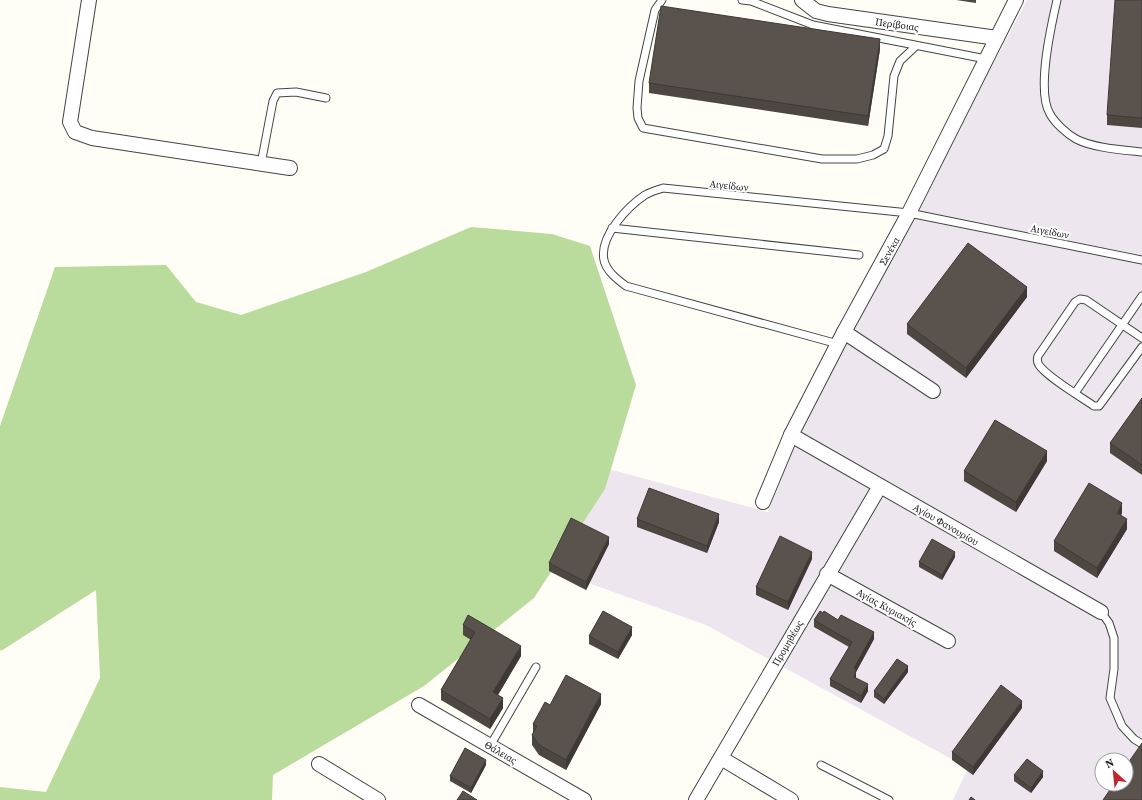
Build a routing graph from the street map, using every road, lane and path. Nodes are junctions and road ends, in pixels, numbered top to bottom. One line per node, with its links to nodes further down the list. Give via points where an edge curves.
1 (89, 0): 12 (street, via 70,122 75,132 92,138)
2 (662, 0): 8 (lane, via 655,10 639,81 637,108 643,128 822,159 857,159 873,155 884,149 888,136 894,76 900,61)
3 (742, 0): 8 (lane, via 751,1 813,25)
4 (802, 0): 7 (street, Περίβοιας, via 816,11 828,14)
5 (1016, 0): 7 (street, Σενέκα)
6 (1057, 0): 11 (lane, via 1046,51 1045,101 1050,114 1077,140)
7 (997, 38): 9 (street, Σενέκα)
8 (916, 46): 9 (lane)
9 (986, 59): 14 (street, Σενέκα)
10 (326, 98): 12 (lane, via 296,92 277,93 273,101)
11 (1142, 152)
12 (261, 164): 13 (street)
13 (290, 168)
14 (910, 213): 15 (lane, Αιγείδων, via 663,188 646,194); 17 (lane, Αιγείδων); 20 (street, Σενέκα)
15 (612, 228): 16 (lane); 20 (lane, Αιγείδων, via 606,239 604,261 614,276 626,286)
16 (858, 255)
17 (1142, 260)
18 (1142, 296): 19 (lane)
19 (1123, 324): 21 (lane); 24 (lane); 24 (lane, via 1086,300 1080,299 1075,302 1038,356 1037,362)
20 (841, 338): 23 (street); 25 (street, Σενέκα)
21 (1142, 338)
22 (1142, 347): 24 (lane, via 1099,406 1094,406)
23 (933, 391)
24 (1075, 392)
25 (791, 436): 26 (street, Αγίου Φανουρίου); 27 (street, Σενέκα)
26 (880, 486): 28 (street, Προμηθέως); 29 (street, Αγίου Φανουρίου)
27 (763, 502)
28 (827, 574): 30 (street, Αγίας Κυριακής); 35 (street, Προμηθέως)
29 (1101, 612): 33 (lane, via 1109,623 1114,638 1114,669 1110,698 1122,726)
30 (948, 640)
31 (536, 667): 34 (lane)
32 (419, 705): 34 (street, Θάλειας)
33 (1142, 744)
34 (490, 746): 39 (street, Θάλειας)
35 (721, 758): 40 (street, Προμηθέως); 41 (street)
36 (319, 764): 38 (street)
37 (821, 765): 42 (lane)
38 (378, 800)
39 (584, 800)
40 (696, 800)
41 (791, 800)
42 (889, 800)

